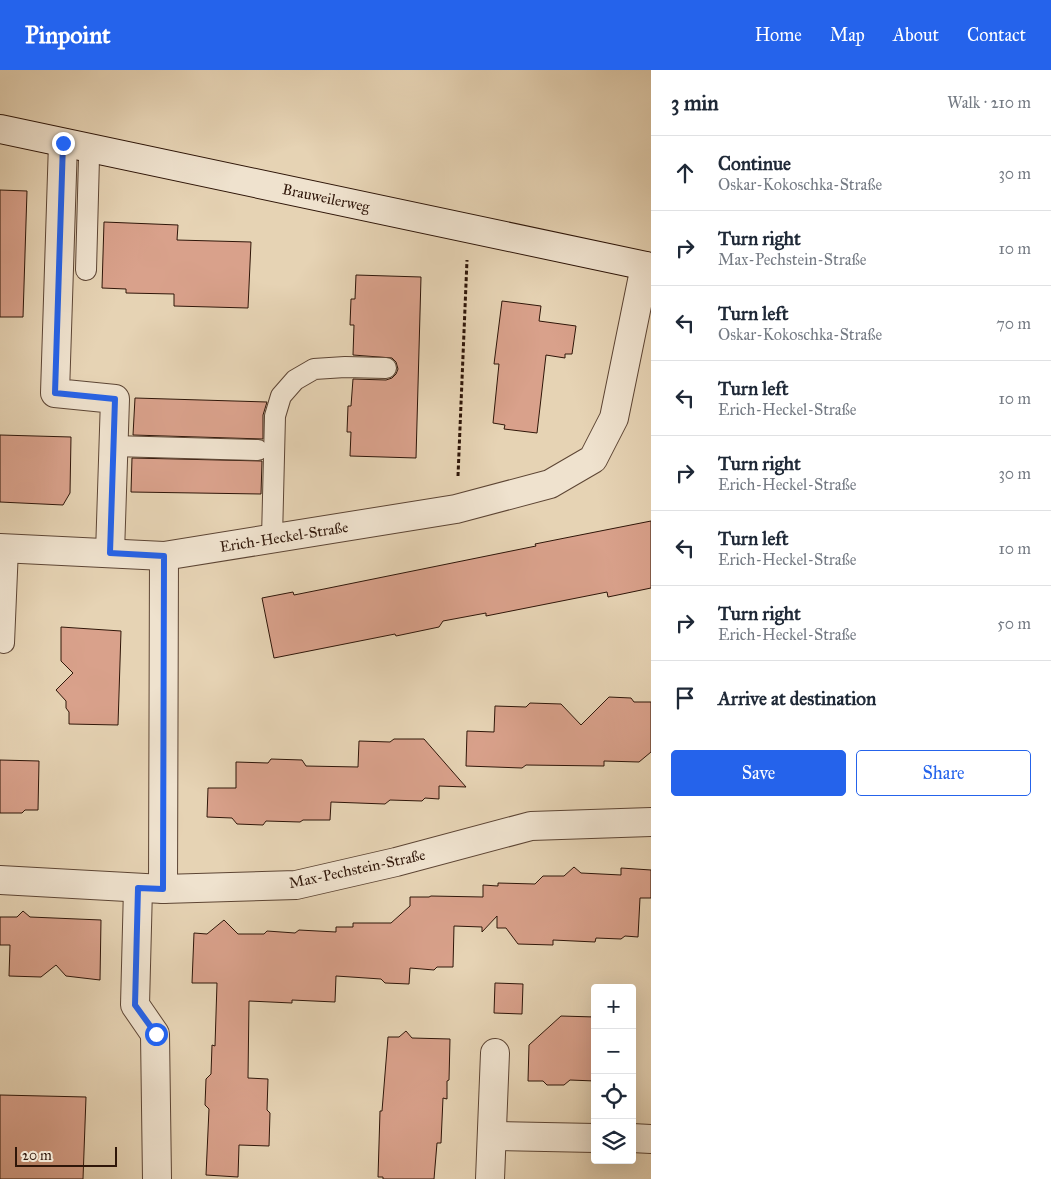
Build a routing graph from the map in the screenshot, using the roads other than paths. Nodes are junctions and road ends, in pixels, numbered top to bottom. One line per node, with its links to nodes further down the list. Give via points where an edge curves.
1 (0, 129): 2 (street, Brauweilerweg)
2 (63, 143): 3 (street, Brauweilerweg); 7 (street, via 55,393 115,399)
3 (90, 148): 4 (street, Brauweilerweg); 5 (lane)
4 (648, 266): 9 (street, Erich-Heckel-Straße, via 614,418 593,459 550,484 456,509)
5 (86, 270)
6 (386, 368): 9 (lane, via 314,370 295,380 282,396 275,416)
7 (114, 446): 8 (lane); 11 (street)
8 (258, 450)
9 (272, 538): 12 (street, Erich-Heckel-Straße)
10 (4, 548): 11 (street, Erich-Heckel-Straße); 13 (lane)
11 (110, 553): 12 (street, Erich-Heckel-Straße)
12 (164, 556): 16 (street)
13 (4, 643)
14 (651, 822): 16 (street, Max-Pechstein-Straße, via 531,826 296,885)
15 (0, 880): 16 (street, Max-Pechstein-Straße)
16 (151, 888): 22 (street, via 135,1005 156,1034)
17 (495, 1053): 18 (street)
18 (492, 1136): 19 (street); 23 (street)
19 (591, 1138)
20 (636, 1138): 21 (street)
21 (651, 1139)
22 (157, 1179)
23 (490, 1179)

